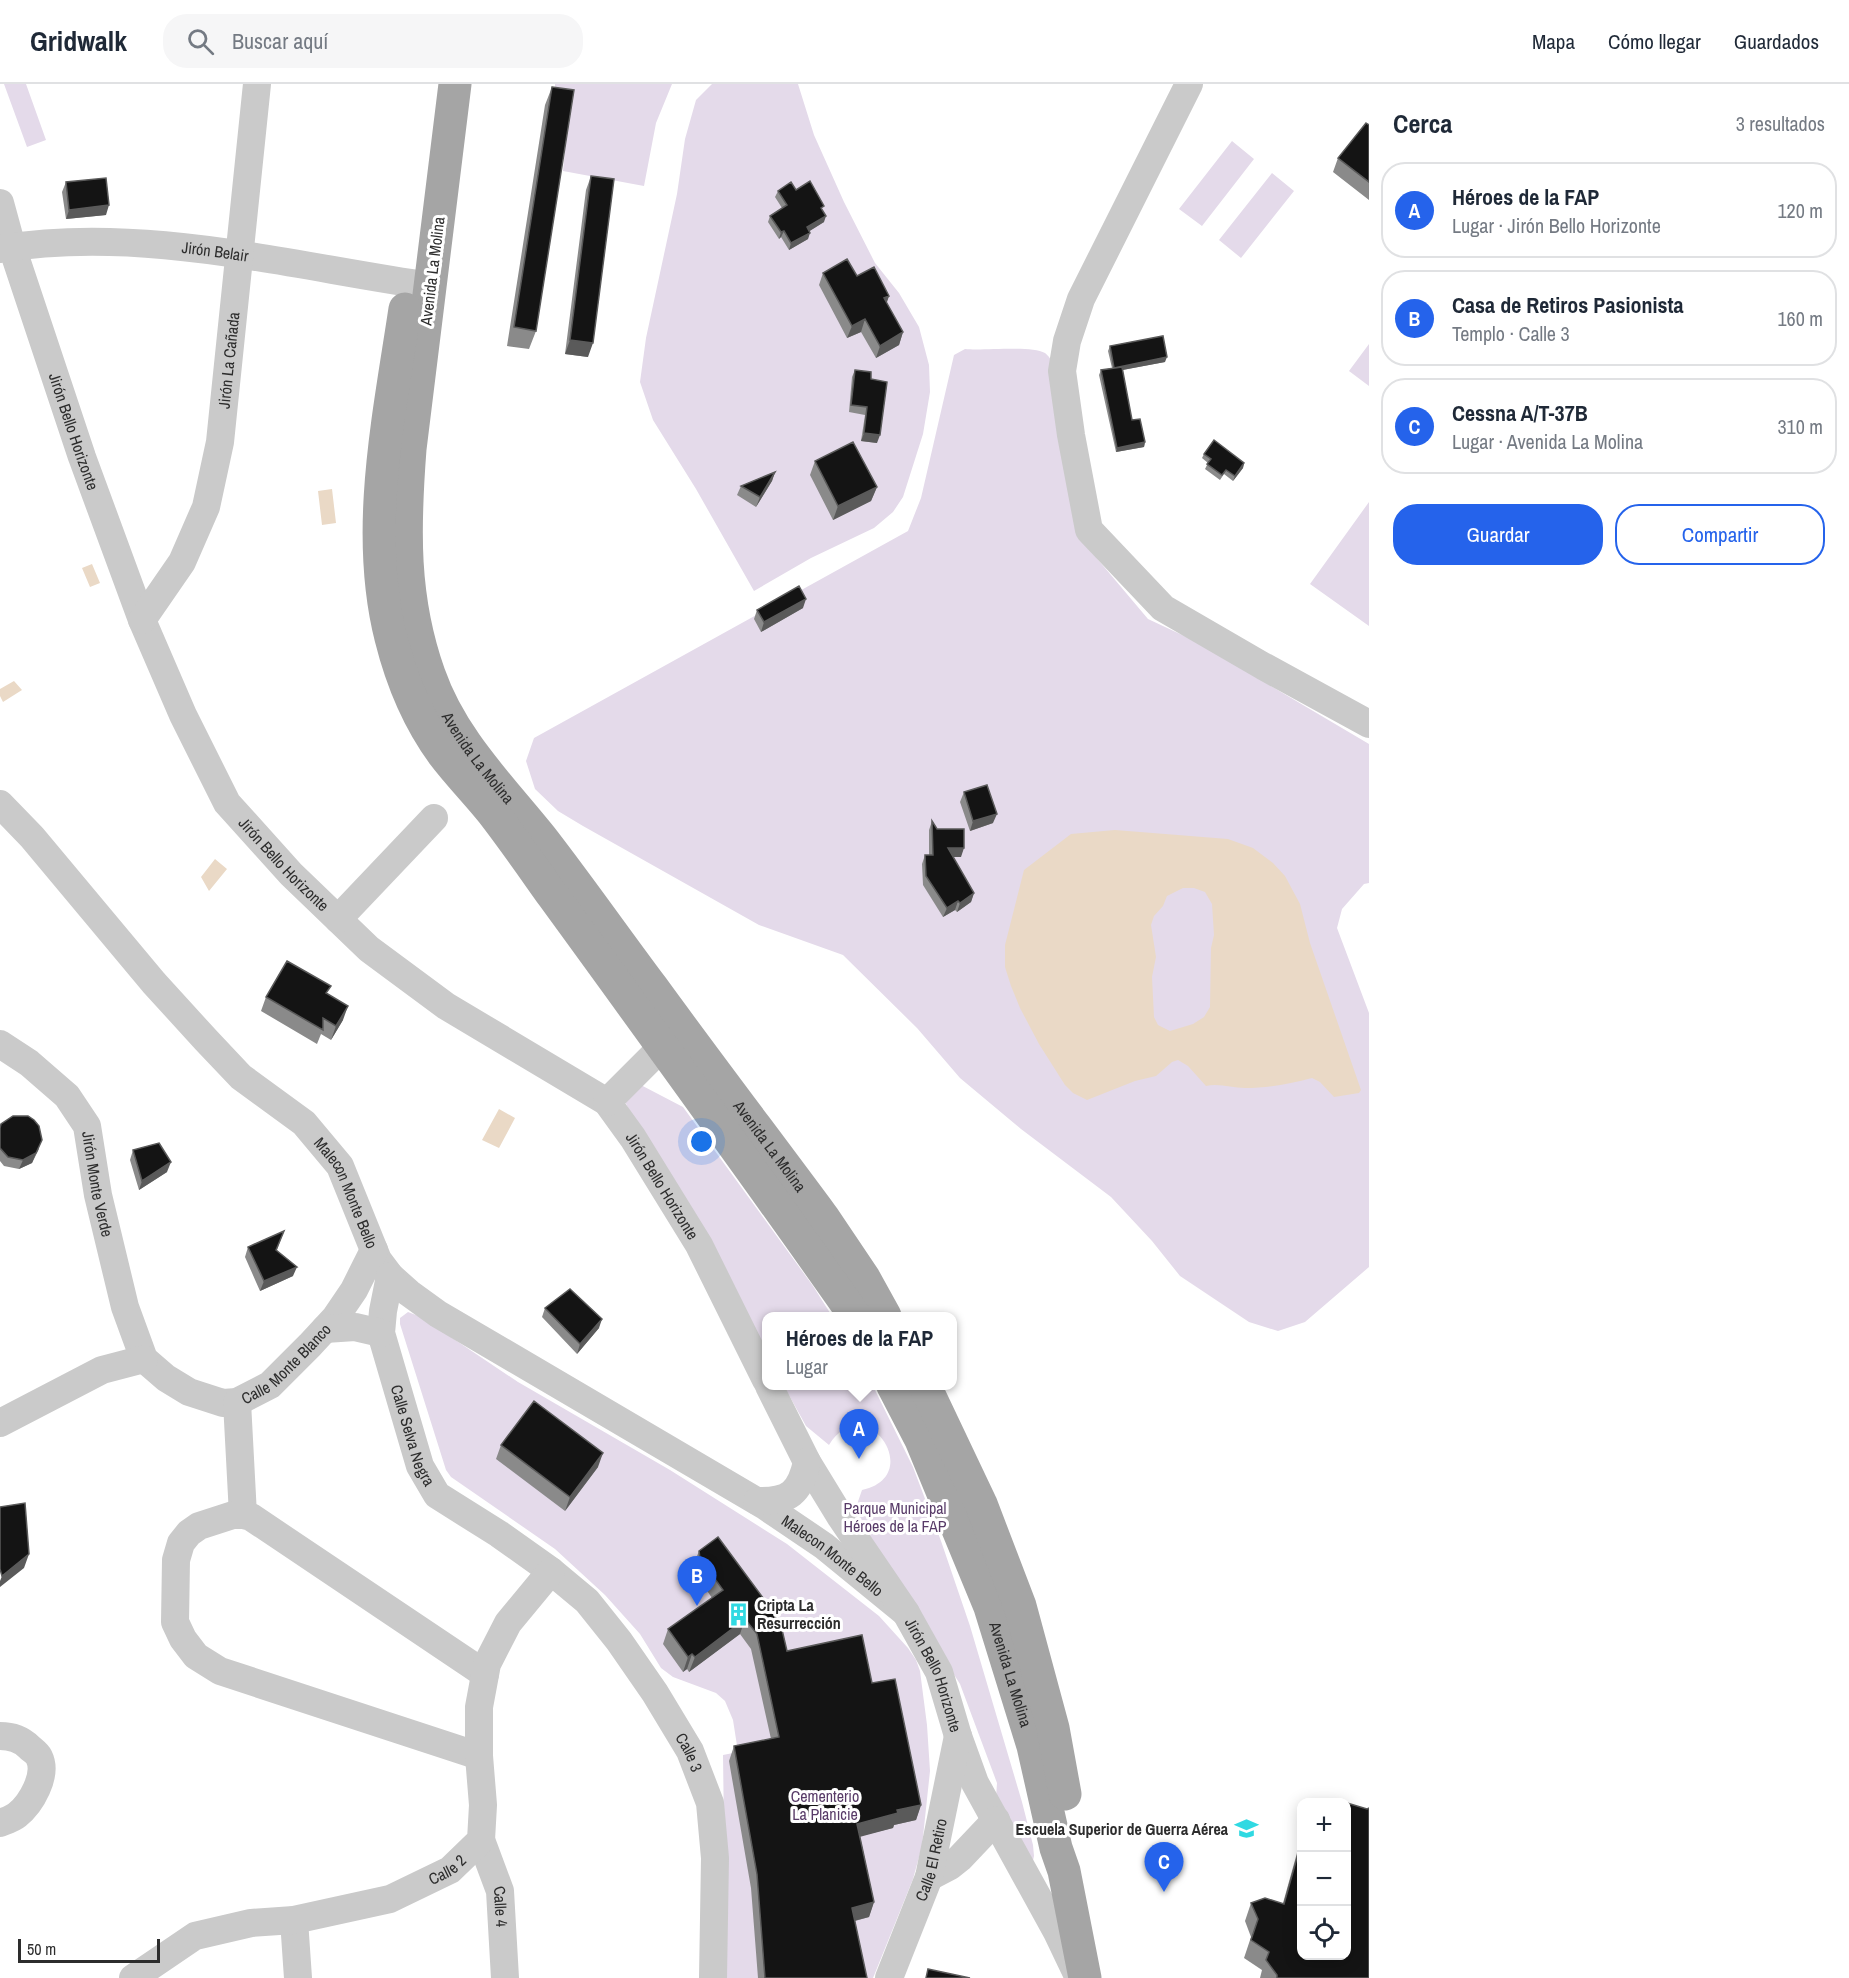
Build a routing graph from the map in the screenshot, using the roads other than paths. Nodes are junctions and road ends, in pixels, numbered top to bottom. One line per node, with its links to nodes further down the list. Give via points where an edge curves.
1 (257, 84): 7 (street, Jirón La Cañada)
2 (433, 84): 8 (main road, Avenida La Molina)
3 (455, 84): 8 (main road, Avenida La Molina)
4 (1189, 84): 10 (street, via 1081,299 1066,341 1062,371 1089,530 1163,608)
5 (0, 203): 6 (street, Jirón Bello Horizonte)
6 (6, 248): 7 (street, Jirón Belair, via 81,241 145,242); 9 (street, Jirón Bello Horizonte)
7 (239, 255): 8 (street, Jirón Belair); 9 (street, Jirón La Cañada, via 220,442 206,507 182,562)
8 (419, 284): 14 (main road, Avenida La Molina, via 389,419 381,496 380,579 402,674 429,734 443,754)
9 (142, 620): 13 (street, Jirón Bello Horizonte, via 183,715 227,802 291,874)
10 (1369, 724)
11 (0, 804): 17 (street, Malecon Monte Bello, via 154,983 241,1077 304,1123 340,1166)
12 (434, 818): 13 (street)
13 (338, 919): 16 (street, Jirón Bello Horizonte, via 369,949 446,1006)
14 (674, 1040): 16 (street); 19 (main road, Avenida La Molina, via 756,1174); 20 (main road, Avenida La Molina, via 823,1217)
15 (0, 1044): 23 (street, Jirón Monte Verde, via 67,1096 87,1126 98,1196 122,1296)
16 (607, 1102): 24 (street, Jirón Bello Horizonte, via 699,1245)
17 (374, 1250): 18 (street, Malecon Monte Bello); 21 (street, Calle Monte Blanco, via 354,1290)
18 (390, 1276): 22 (street, Calle Selva Negra); 31 (street, Malecon Monte Bello, via 438,1314)
19 (852, 1312)
20 (882, 1312)
21 (325, 1329): 22 (street, via 355,1328); 28 (street, Calle Monte Blanco, via 270,1385)
22 (381, 1333): 33 (street, Calle Selva Negra, via 420,1466 437,1495)
23 (144, 1359): 28 (street, Calle Monte Blanco, via 189,1392 224,1403); 29 (street, via 102,1370)
24 (762, 1372)
25 (771, 1390): 30 (street, Jirón Bello Horizonte)
26 (895, 1390): 50 (main road, Avenida La Molina, via 921,1440 990,1607 1033,1746)
27 (927, 1390): 51 (main road, Avenida La Molina, via 981,1504 1020,1606 1053,1728 1077,1865)
28 (237, 1402): 32 (street)
29 (3, 1414)
30 (807, 1462): 31 (street, Malecon Monte Bello, via 803,1480 792,1494 775,1502); 34 (street, Jirón Bello Horizonte)
31 (757, 1501): 34 (street, Malecon Monte Bello, via 824,1546)
32 (243, 1515): 35 (street, via 265,1525); 38 (street, via 199,1526 181,1543 176,1560 175,1622 196,1656 220,1671)
33 (550, 1571): 35 (street, Calle 2, via 508,1623); 47 (street, Calle 3, via 587,1600 619,1641 690,1751 710,1803 715,1858)
34 (906, 1613): 37 (street, Jirón Bello Horizonte, via 939,1672)
35 (485, 1674): 38 (street, Calle 2, via 479,1707)
36 (0, 1736): 40 (street, via 25,1742 38,1756 41,1767 29,1802 16,1816)
37 (958, 1736): 39 (street, Jirón Bello Horizonte, via 975,1783); 42 (street, Calle El Retiro)
38 (479, 1756): 41 (street, Calle 2)
39 (996, 1820): 42 (street, via 960,1858); 49 (street, Jirón Bello Horizonte)
40 (0, 1823)
41 (481, 1840): 43 (street, Calle 2, via 450,1869 390,1899); 46 (street, Calle 4, via 500,1891)
42 (929, 1877): 48 (street, Calle El Retiro)
43 (294, 1920): 44 (street, Calle 2, via 251,1923 195,1936); 45 (street)
44 (133, 1978)
45 (298, 1978)
46 (505, 1978)
47 (713, 1978)
48 (889, 1978)
49 (1079, 1978)
50 (1085, 1978)
51 (1104, 1978)

